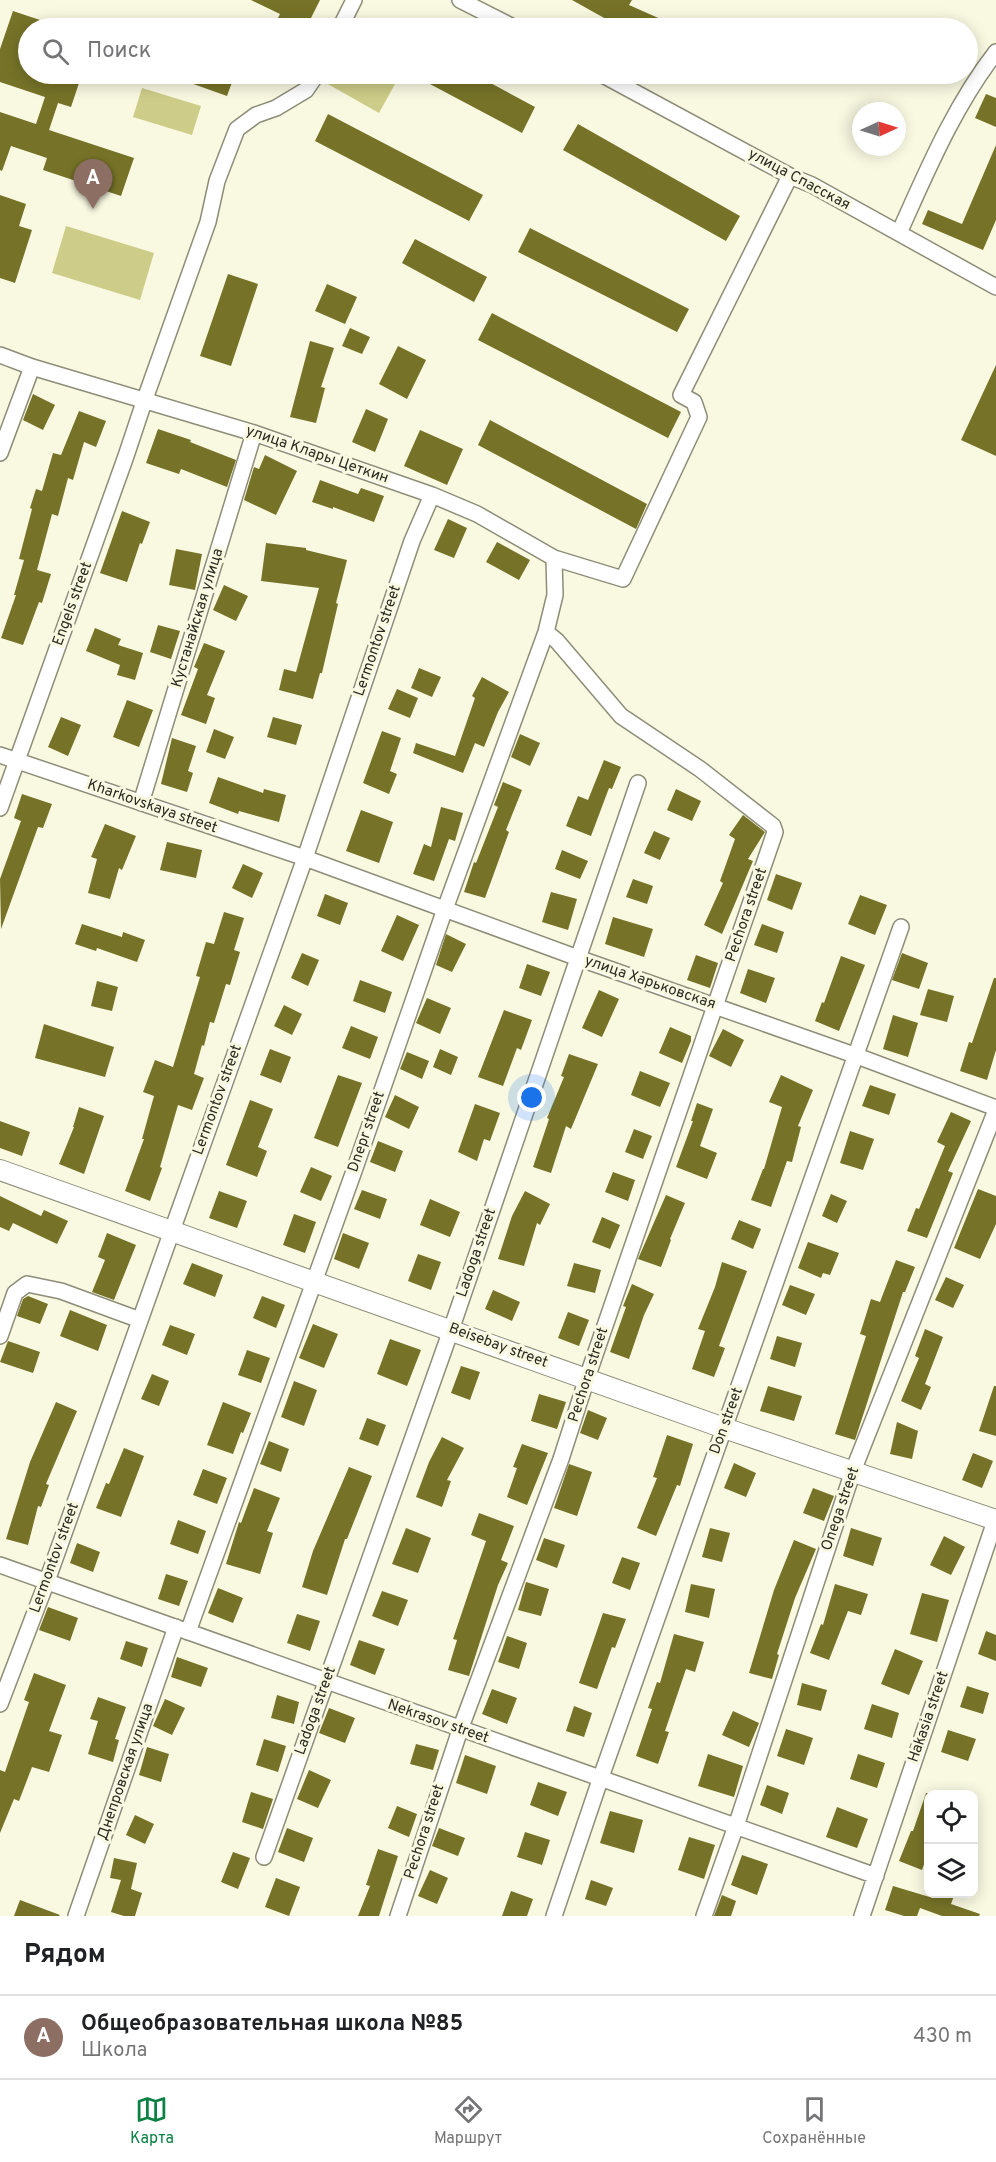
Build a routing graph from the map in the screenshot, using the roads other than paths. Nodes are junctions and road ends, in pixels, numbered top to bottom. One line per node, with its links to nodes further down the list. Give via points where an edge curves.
1 (354, 0): 3 (street)
2 (460, 0): 4 (street)
3 (345, 18)
4 (495, 18)
5 (996, 52): 6 (street)
6 (978, 76)
7 (310, 84): 15 (street, Engels street, via 237,129)
8 (620, 84): 10 (street, улица Спасская)
9 (973, 84): 11 (street)
10 (790, 176): 11 (street, улица Спасская); 19 (street, улица Клары Цеткин, via 681,395 694,402 699,417 623,579)
11 (899, 233): 12 (street, улица Спасская)
12 (996, 287)
13 (0, 356): 14 (street, улица Клары Цеткин)
14 (32, 368): 15 (street, улица Клары Цеткин); 17 (street)
15 (145, 399): 16 (street, улица Клары Цеткин); 22 (street, Engels street)
16 (254, 433): 18 (street, улица Клары Цеткин); 24 (street, Кустанайская улица)
17 (0, 453)
18 (432, 495): 19 (street, улица Клары Цеткин, via 477,514); 26 (street, Lermontov street, via 412,541)
19 (554, 558): 20 (street, Dnepr street, via 555,595)
20 (546, 632): 27 (street, Dnepr street); 30 (street, Pechora street, via 621,716 700,769 773,826 775,832)
21 (0, 755): 22 (street, Kharkovskaya street)
22 (17, 761): 24 (street, Kharkovskaya street); 25 (street, Engels street)
23 (638, 783): 29 (street, Ladoga street)
24 (141, 803): 26 (street, Kharkovskaya street)
25 (0, 808)
26 (305, 858): 27 (street, улица Харьковская); 34 (street, Lermontov street)
27 (445, 909): 29 (street, улица Харьковская); 35 (street, Dnepr street)
28 (901, 927): 31 (street, Don street)
29 (578, 958): 30 (street, улица Харьковская); 37 (street, Ladoga street)
30 (716, 1005): 31 (street, улица Харьковская); 39 (street, Pechora street)
31 (857, 1056): 32 (street, улица Харьковская); 40 (street, Don street)
32 (996, 1109): 41 (street, Onega street)
33 (0, 1170): 34 (street, Beisebay street)
34 (171, 1231): 35 (street, Beisebay street); 36 (street, Lermontov street)
35 (314, 1281): 37 (street, Beisebay street); 45 (street, Dnepr street)
36 (140, 1320): 38 (street, via 61,1291 27,1284 15,1293); 44 (street, Lermontov street)
37 (451, 1329): 39 (street, Beisebay street); 46 (street, Ladoga street)
38 (0, 1336)
39 (587, 1378): 40 (street, Beisebay street); 48 (street, Pechora street, via 561,1459)
40 (724, 1428): 41 (street, Beisebay street); 49 (street, Don street)
41 (853, 1471): 42 (street, Beisebay street); 50 (street, Onega street)
42 (996, 1519): 52 (street, Hakasia street)
43 (0, 1565): 44 (street, Nekrasov street)
44 (47, 1581): 45 (street, Nekrasov street); 47 (street, Lermontov street)
45 (182, 1629): 46 (street, Nekrasov street); 53 (street, Днепровская улица)
46 (327, 1681): 48 (street, Nekrasov street); 51 (street, Ladoga street)
47 (0, 1704)
48 (460, 1730): 49 (street, Nekrasov street); 54 (street, Pechora street)
49 (601, 1777): 50 (street, Nekrasov street); 55 (street, Don street)
50 (736, 1826): 52 (street, Nekrasov street); 56 (street, Onega street)
51 (264, 1857)
52 (876, 1876): 57 (street, Hakasia street)
53 (76, 1916)
54 (398, 1916)
55 (554, 1916)
56 (704, 1916)
57 (862, 1916)

